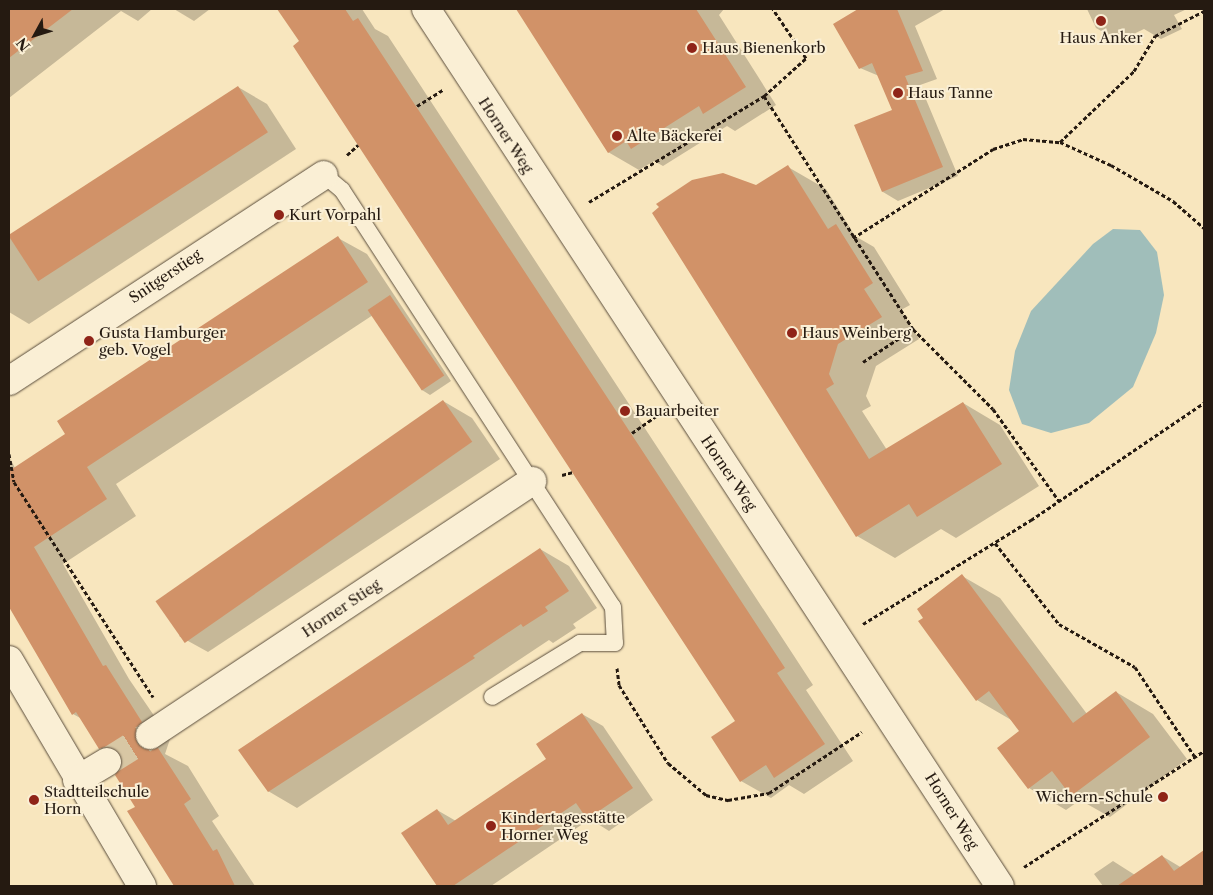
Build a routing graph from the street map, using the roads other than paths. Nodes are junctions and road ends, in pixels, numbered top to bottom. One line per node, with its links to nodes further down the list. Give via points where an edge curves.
1 (426, 9): 10 (street, Horner Weg, via 560,219 840,638)
2 (324, 175): 3 (street, Snitgerstieg); 4 (lane, via 342,190)
3 (9, 381)
4 (532, 481): 6 (lane, via 613,607 615,643 580,643); 7 (street, Horner Stieg)
5 (9, 660): 9 (street)
6 (492, 697)
7 (160, 729)
8 (107, 762): 9 (street)
9 (77, 780): 11 (street)
10 (999, 885)
11 (142, 886)

